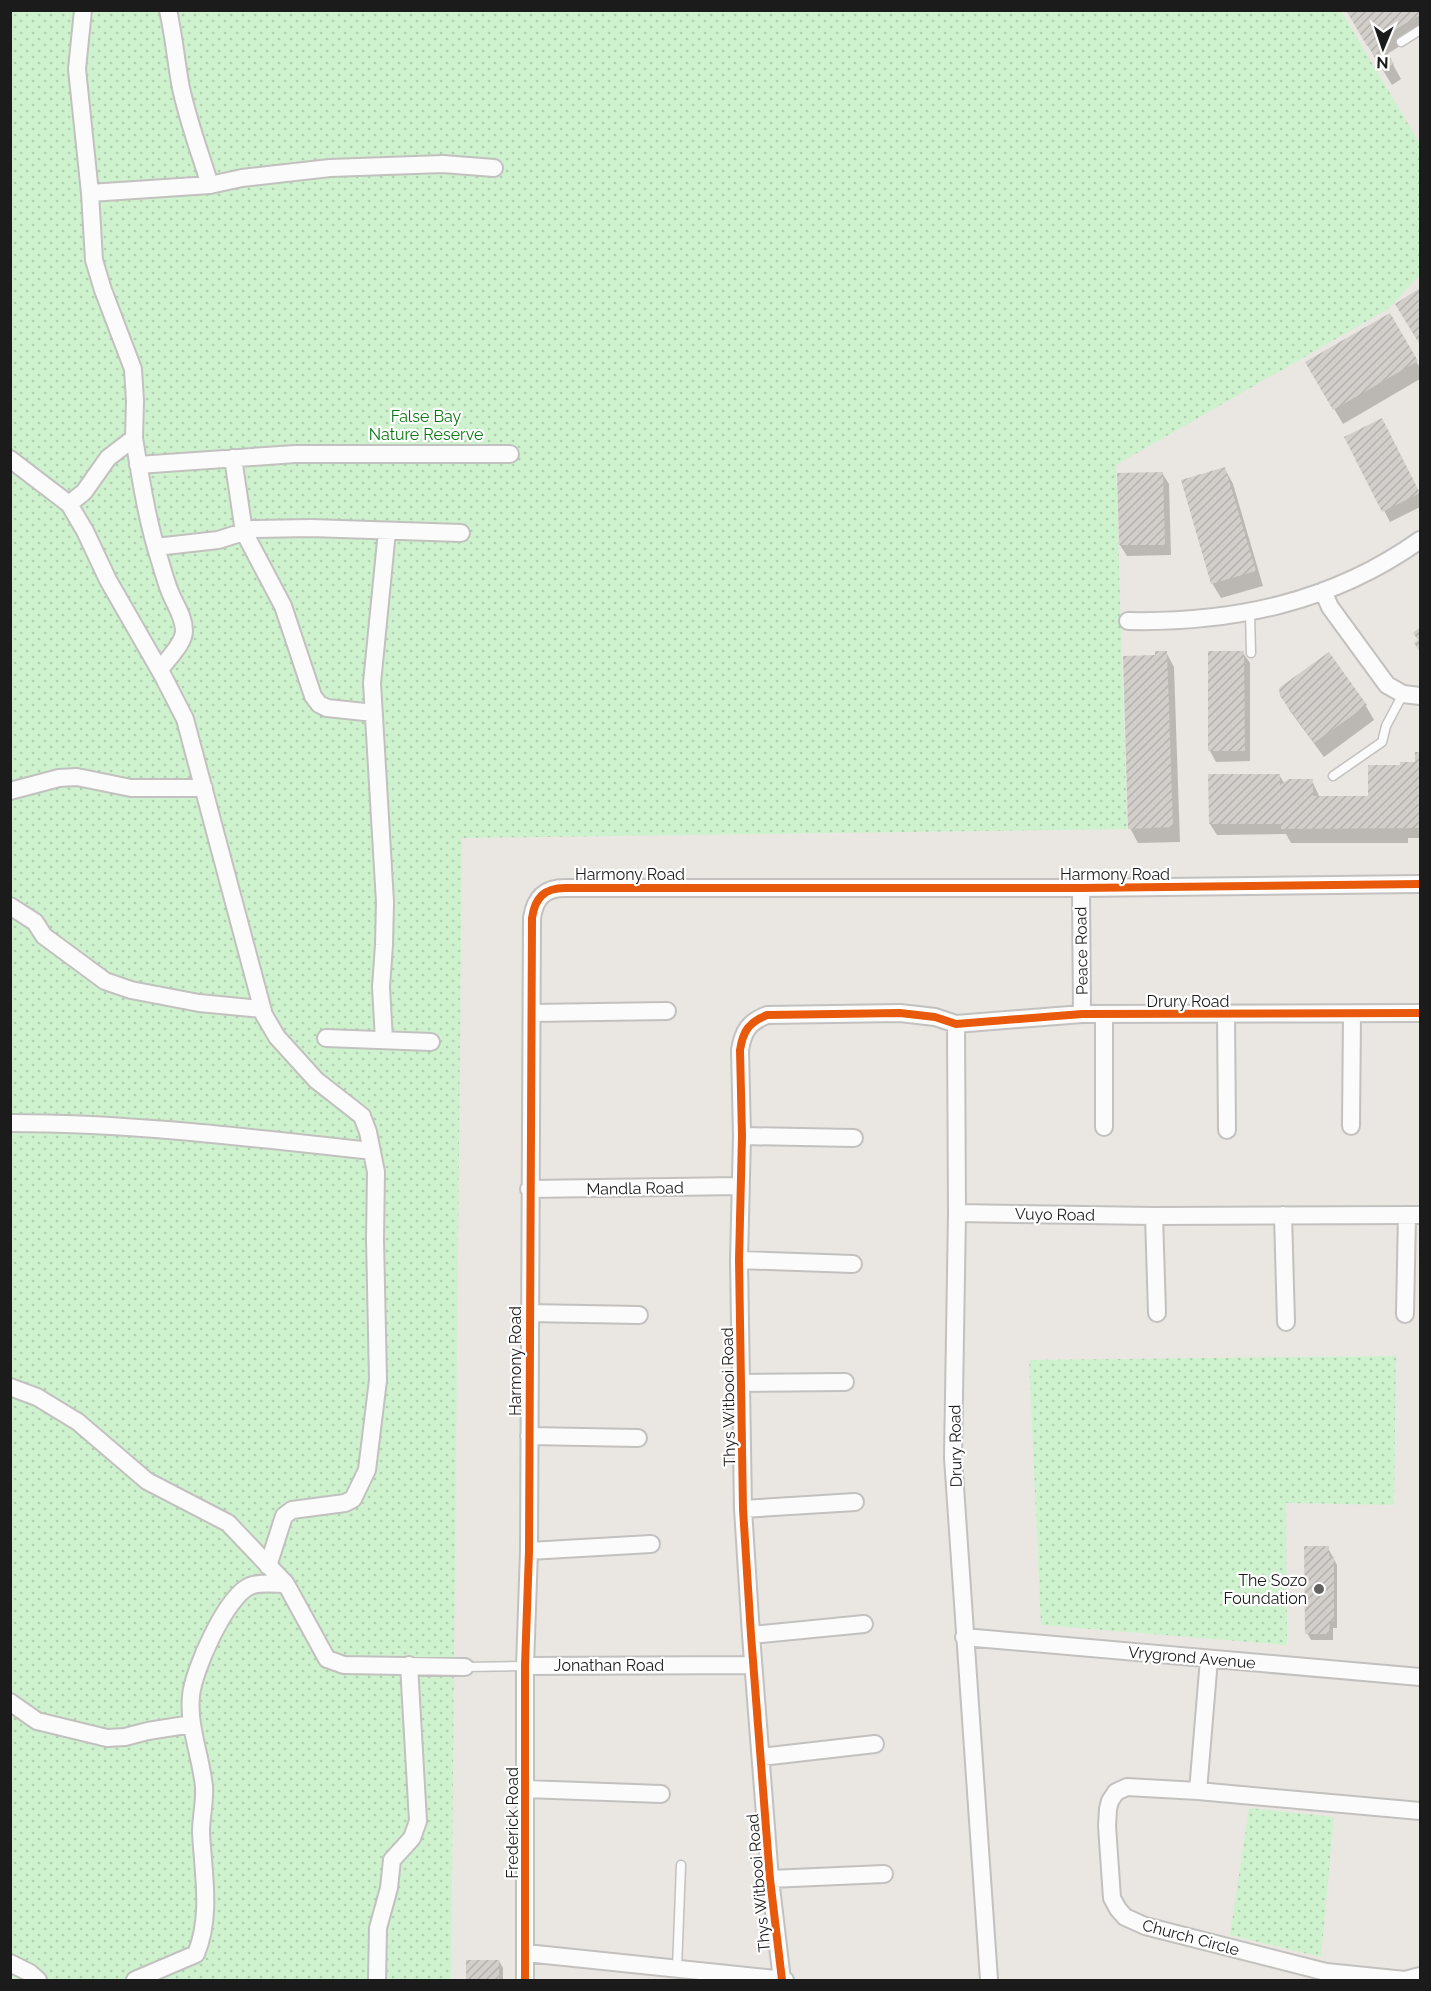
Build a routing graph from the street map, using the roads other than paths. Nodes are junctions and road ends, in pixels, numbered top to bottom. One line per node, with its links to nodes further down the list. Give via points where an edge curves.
1 (82, 10): 7 (street, via 77,69)
2 (168, 10): 6 (street, via 181,87)
3 (1420, 30): 4 (lane)
4 (1401, 42)
5 (494, 168): 6 (street, via 443,164 330,168)
6 (210, 185): 7 (street)
7 (90, 193): 8 (street, via 94,260 133,369)
8 (134, 438): 12 (street); 13 (street, via 108,458 84,492)
9 (510, 454): 10 (street, via 295,454)
10 (233, 458): 12 (street); 15 (street)
11 (10, 459): 13 (street)
12 (138, 465): 18 (street)
13 (69, 504): 23 (street)
14 (387, 531): 15 (street, via 311,528); 16 (street); 26 (street, via 372,683)
15 (244, 532): 18 (street, via 218,540); 26 (street, via 283,606 312,696 327,708)
16 (461, 533)
17 (1420, 540): 19 (street, via 1380,565)
18 (156, 547): 23 (street, via 184,630)
19 (1323, 591): 20 (street); 24 (street, via 1330,607 1387,685)
20 (1250, 612): 21 (street, via 1195,620); 22 (lane)
21 (1128, 621)
22 (1251, 653)
23 (160, 670): 28 (street, via 185,719)
24 (1403, 694): 25 (street); 27 (lane, via 1382,742)
25 (1420, 696)
26 (374, 714): 43 (street, via 385,902 381,987)
27 (1333, 776)
28 (204, 788): 29 (street, via 131,788 77,777); 33 (street)
29 (10, 791)
30 (1420, 884): 31 (street, Harmony Road)
31 (1080, 888): 35 (street, Harmony Road, via 556,888 534,905); 37 (street, Peace Road)
32 (10, 906): 33 (street, via 105,981 199,1003)
33 (262, 1008): 51 (street, via 278,1037 316,1080 362,1116)
34 (667, 1011): 35 (street)
35 (532, 1013): 53 (street, Harmony Road)
36 (1420, 1013): 40 (street, Drury Road)
37 (1082, 1014): 38 (street, Drury Road); 41 (street, Drury Road)
38 (1104, 1014): 39 (street, Drury Road); 47 (street)
39 (1226, 1014): 40 (street, Drury Road); 48 (street, Drury Road)
40 (1352, 1014): 46 (street)
41 (956, 1024): 49 (street, Thys Witbooi Road, via 900,1013 767,1015 756,1019 747,1027 740,1050); 54 (street, Drury Road)
42 (326, 1038): 43 (street)
43 (384, 1040): 44 (street)
44 (431, 1042)
45 (10, 1123): 51 (street, via 172,1129)
46 (1351, 1126)
47 (1104, 1127)
48 (1227, 1130)
49 (742, 1136): 50 (street); 52 (street, Thys Witbooi Road)
50 (854, 1138)
51 (372, 1151): 74 (street, via 376,1172 378,1380 367,1470 353,1499 292,1510 284,1516)
52 (740, 1186): 53 (street, Mandla Road); 58 (street, Thys Witbooi Road)
53 (529, 1189): 60 (street, Harmony Road)
54 (957, 1213): 57 (street, Vuyo Road); 78 (street, Drury Road, via 953,1458)
55 (1283, 1215): 56 (street, Vuyo Road); 57 (street, Vuyo Road); 64 (street)
56 (1414, 1215): 62 (street, Vuyo Road)
57 (1154, 1216): 61 (street)
58 (740, 1260): 59 (street); 66 (street, Thys Witbooi Road)
59 (854, 1264)
60 (529, 1313): 63 (street, Harmony Road); 68 (street, Harmony Road)
61 (1157, 1313)
62 (1405, 1314)
63 (639, 1315)
64 (1286, 1322)
65 (845, 1382): 66 (street, Thys Witbooi Road)
66 (741, 1383): 71 (street, Thys Witbooi Road)
67 (10, 1387): 74 (street, via 37,1397 78,1422 147,1481 228,1523)
68 (529, 1436): 69 (street, Harmony Road); 73 (street, Harmony Road)
69 (638, 1438)
70 (855, 1502): 71 (street)
71 (743, 1509): 77 (street, Thys Witbooi Road)
72 (651, 1544): 73 (street)
73 (528, 1551): 82 (street, Harmony Road)
74 (268, 1566): 75 (street)
75 (286, 1584): 80 (street, via 327,1659 344,1665); 86 (street, via 252,1585 240,1591 231,1604 198,1668 191,1695)
76 (864, 1624): 77 (street)
77 (751, 1635): 81 (street, Thys Witbooi Road)
78 (964, 1637): 79 (street, Vrygrond Avenue); 106 (street, Drury Road)
79 (1209, 1659): 84 (street, Vrygrond Avenue); 90 (street)
80 (409, 1665): 83 (street); 103 (street, via 418,1821 412,1838 392,1860 378,1929)
81 (753, 1665): 82 (street, Jonathan Road); 88 (street, Thys Witbooi Road)
82 (525, 1666): 83 (lane, Jonathan Road); 89 (street, Frederick Road)
83 (465, 1667)
84 (1420, 1677)
85 (10, 1702): 86 (street, via 37,1721 107,1738)
86 (192, 1724): 102 (street, via 204,1787 201,1830 207,1894 203,1939 196,1954)
87 (875, 1744): 88 (street)
88 (761, 1757): 95 (street, Thys Witbooi Road)
89 (526, 1789): 91 (street, Frederick Road); 96 (street, Frederick Road)
90 (1198, 1791): 92 (street, Church Circle); 99 (street, Church Circle, via 1127,1787 1116,1792 1110,1801 1107,1826 1112,1898 1118,1909 1125,1917 1145,1926)
91 (661, 1794)
92 (1420, 1811)
93 (681, 1865): 98 (lane)
94 (884, 1874): 95 (street, Thys Witbooi Road)
95 (770, 1879): 105 (street, Thys Witbooi Road)
96 (526, 1953): 98 (street); 104 (street, Frederick Road)
97 (10, 1963): 101 (street)
98 (676, 1969): 105 (street)
99 (1325, 1976): 100 (street, Church Circle, via 1405,1980)
100 (1420, 1976)
101 (38, 1980)
102 (135, 1980)
103 (377, 1980)
104 (525, 1980)
105 (783, 1980)
106 (989, 1980)

